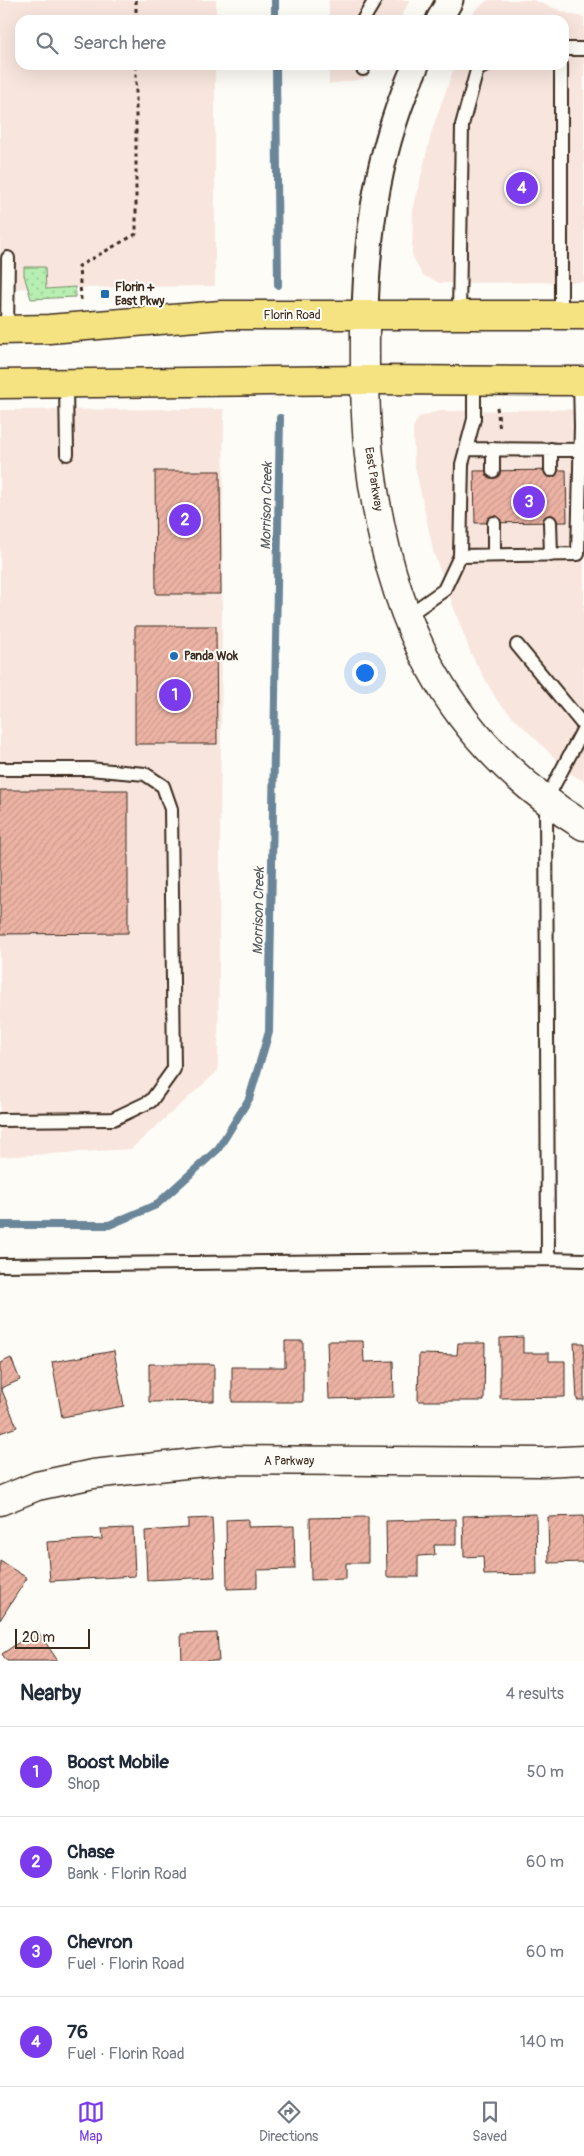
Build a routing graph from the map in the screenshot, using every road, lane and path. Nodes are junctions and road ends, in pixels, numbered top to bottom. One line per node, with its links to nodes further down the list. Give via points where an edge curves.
1 (136, 0): 4 (path)
2 (375, 0): 5 (lane)
3 (450, 0): 6 (street)
4 (136, 15)
5 (366, 15)
6 (441, 15)
7 (569, 49): 8 (lane)
8 (584, 49)
9 (136, 70): 14 (path, via 136,234 79,266)
10 (414, 70): 15 (street, East Parkway, via 386,146 373,202 366,260)
11 (477, 70): 16 (lane, via 462,126)
12 (561, 70): 17 (lane)
13 (8, 258): 18 (lane)
14 (81, 302)
15 (365, 315): 16 (main road, Florin Road); 18 (main road, Florin Road, via 221,315); 19 (street, East Parkway)
16 (459, 315): 17 (main road, Florin Road)
17 (573, 315)
18 (4, 330)
19 (365, 380): 20 (main road); 23 (main road); 36 (street, East Parkway, via 369,455 379,512 392,573)
20 (474, 381): 21 (main road); 24 (lane, via 474,418)
21 (582, 381): 27 (lane)
22 (0, 384): 23 (main road)
23 (66, 384): 28 (lane)
24 (466, 449): 25 (lane); 35 (lane, via 462,464)
25 (493, 449): 26 (lane); 29 (lane)
26 (551, 449): 27 (lane); 30 (lane)
27 (582, 450): 34 (lane, via 578,554)
28 (67, 454)
29 (493, 470)
30 (551, 470)
31 (550, 522): 34 (lane)
32 (494, 523): 33 (lane)
33 (494, 555): 34 (lane); 35 (lane)
34 (551, 555)
35 (460, 556): 36 (lane, via 444,590)
36 (407, 616): 40 (street, East Parkway, via 426,661 458,714 516,776)
37 (517, 645): 38 (lane)
38 (584, 727): 40 (lane)
39 (0, 769): 42 (lane, via 145,774 163,786 171,809 174,1069 151,1101 113,1119)
40 (546, 800): 41 (street, East Parkway); 43 (lane)
41 (584, 826)
42 (0, 1120)
43 (548, 1259): 44 (lane); 45 (lane)
44 (584, 1260)
45 (0, 1265)
46 (584, 1460): 47 (street, A Parkway, via 222,1460 93,1474 37,1486)
47 (0, 1501)

